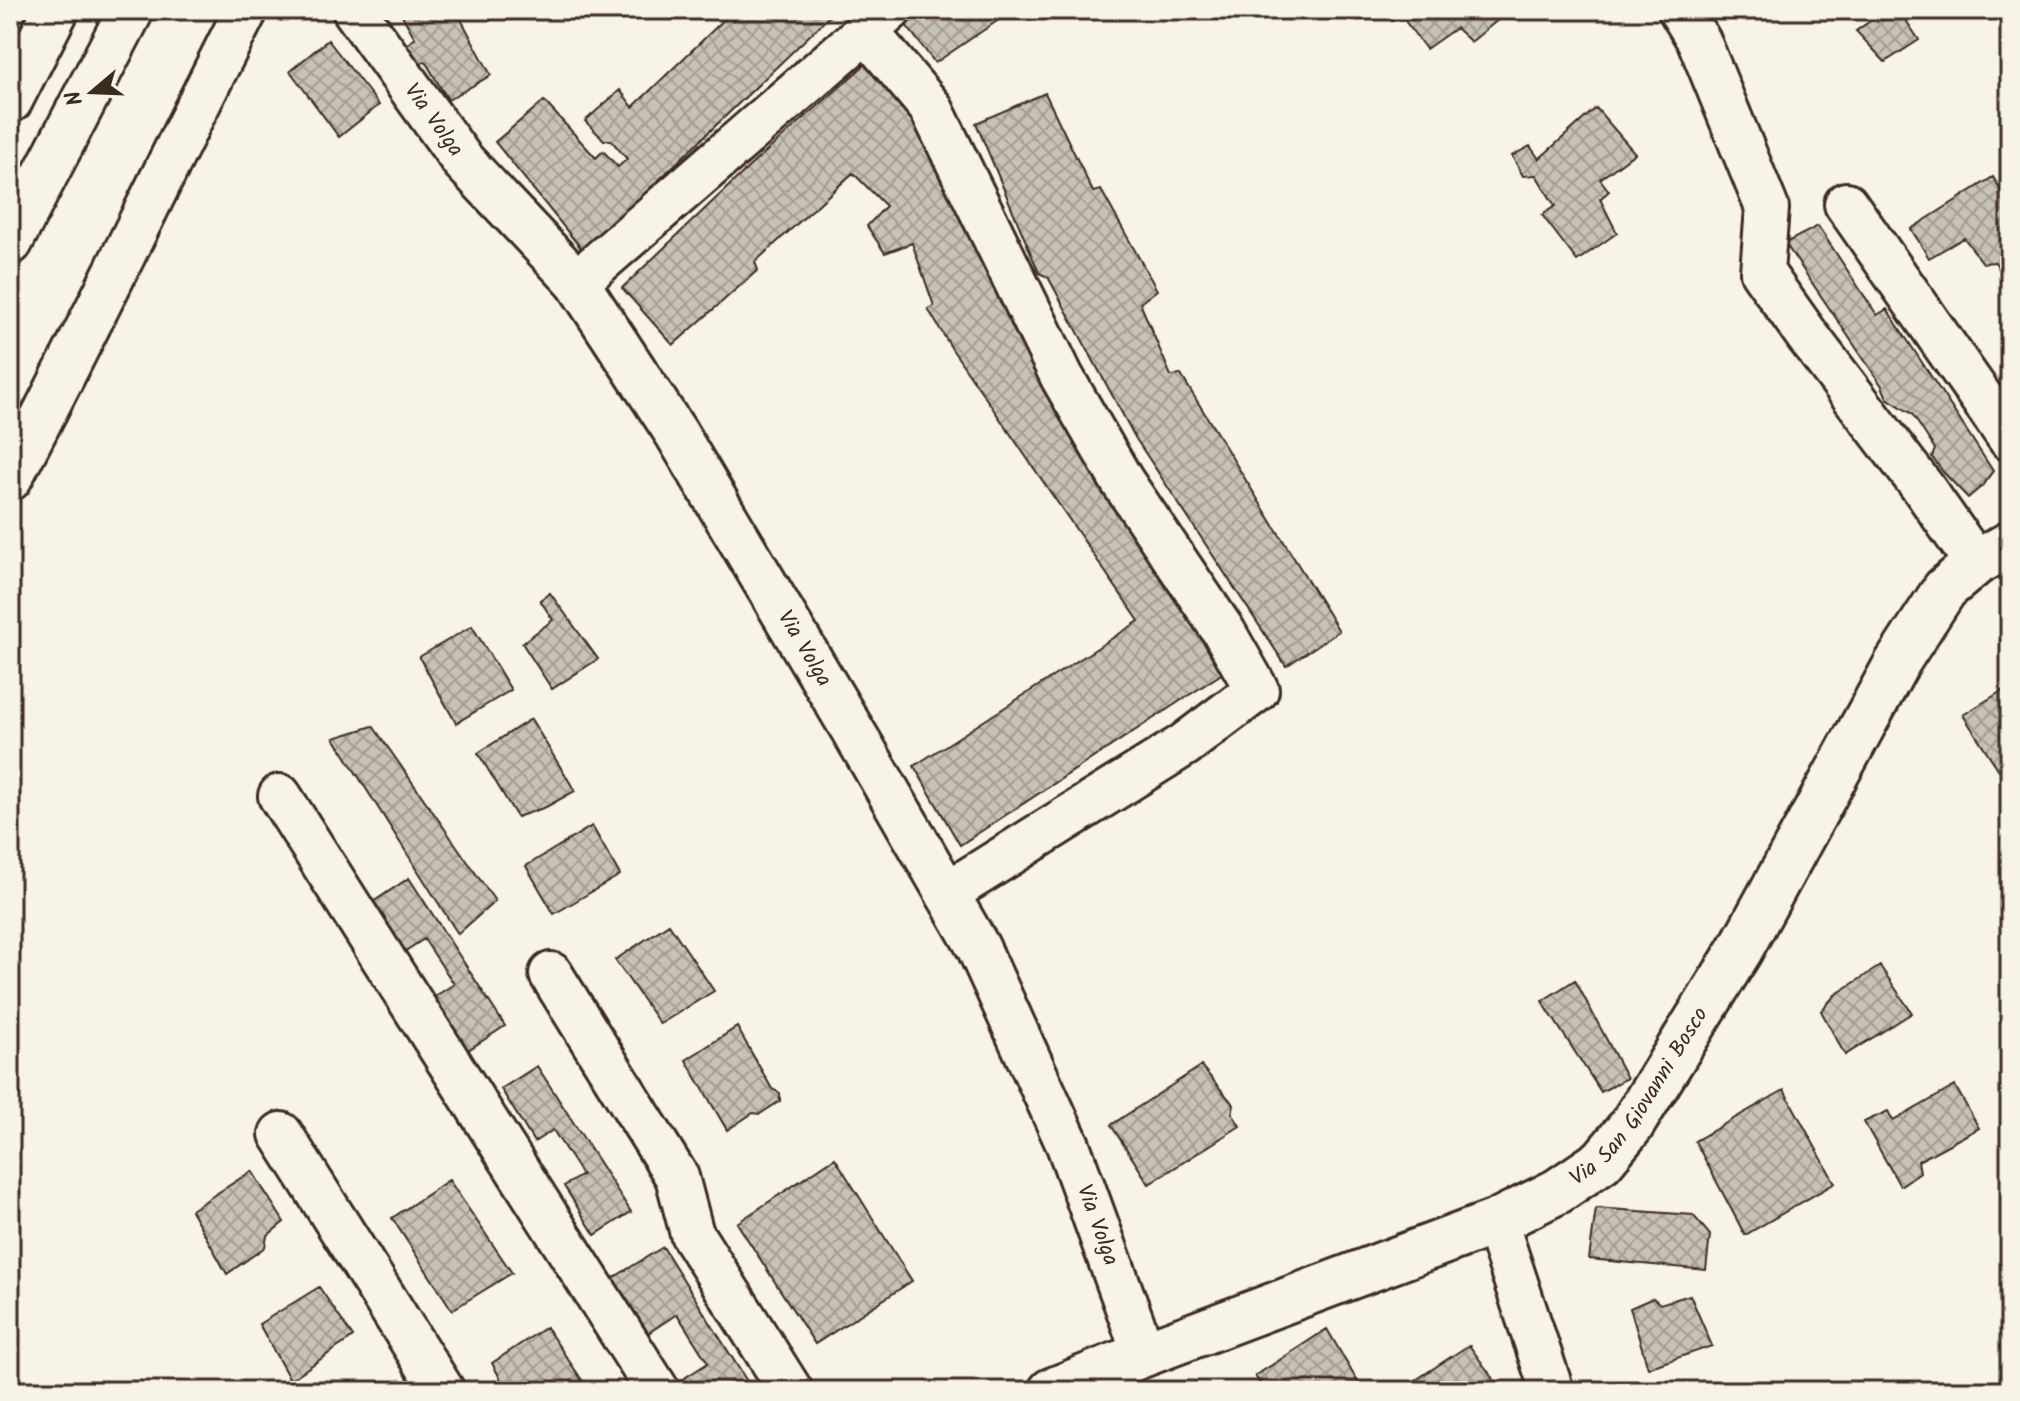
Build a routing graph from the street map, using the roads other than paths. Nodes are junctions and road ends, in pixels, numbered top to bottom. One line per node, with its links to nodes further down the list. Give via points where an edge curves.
1 (56, 10): 7 (main road)
2 (131, 10): 8 (main road)
3 (246, 10): 14 (street)
4 (354, 10): 12 (street, Via Volga, via 462,160)
5 (1680, 10): 15 (street, via 1699,41 1767,208 1762,272 1924,489)
6 (878, 20): 12 (street); 17 (street, via 931,108 1062,377 1122,481 1257,690 1184,745)
7 (10, 100)
8 (56, 156): 10 (main road); 11 (main road)
9 (1846, 204): 13 (street)
10 (10, 242)
11 (10, 259)
12 (577, 282): 17 (street, Via Volga, via 676,433)
13 (2010, 439)
14 (10, 479)
15 (1993, 554): 20 (main road, Via San Giovanni Bosco, via 1945,589 1897,663 1740,950 1631,1126 1602,1161 1558,1191)
16 (280, 796): 23 (street)
17 (948, 895): 21 (street, Via Volga, via 978,947 1068,1145)
18 (551, 974): 24 (street, via 677,1177 692,1234)
19 (281, 1134): 22 (street)
20 (1496, 1222): 21 (main road, Via San Giovanni Bosco); 26 (street)
21 (1144, 1354): 25 (main road, Via San Giovanni Bosco)
22 (443, 1391)
23 (658, 1391)
24 (791, 1391)
25 (1051, 1391)
26 (1552, 1391)

